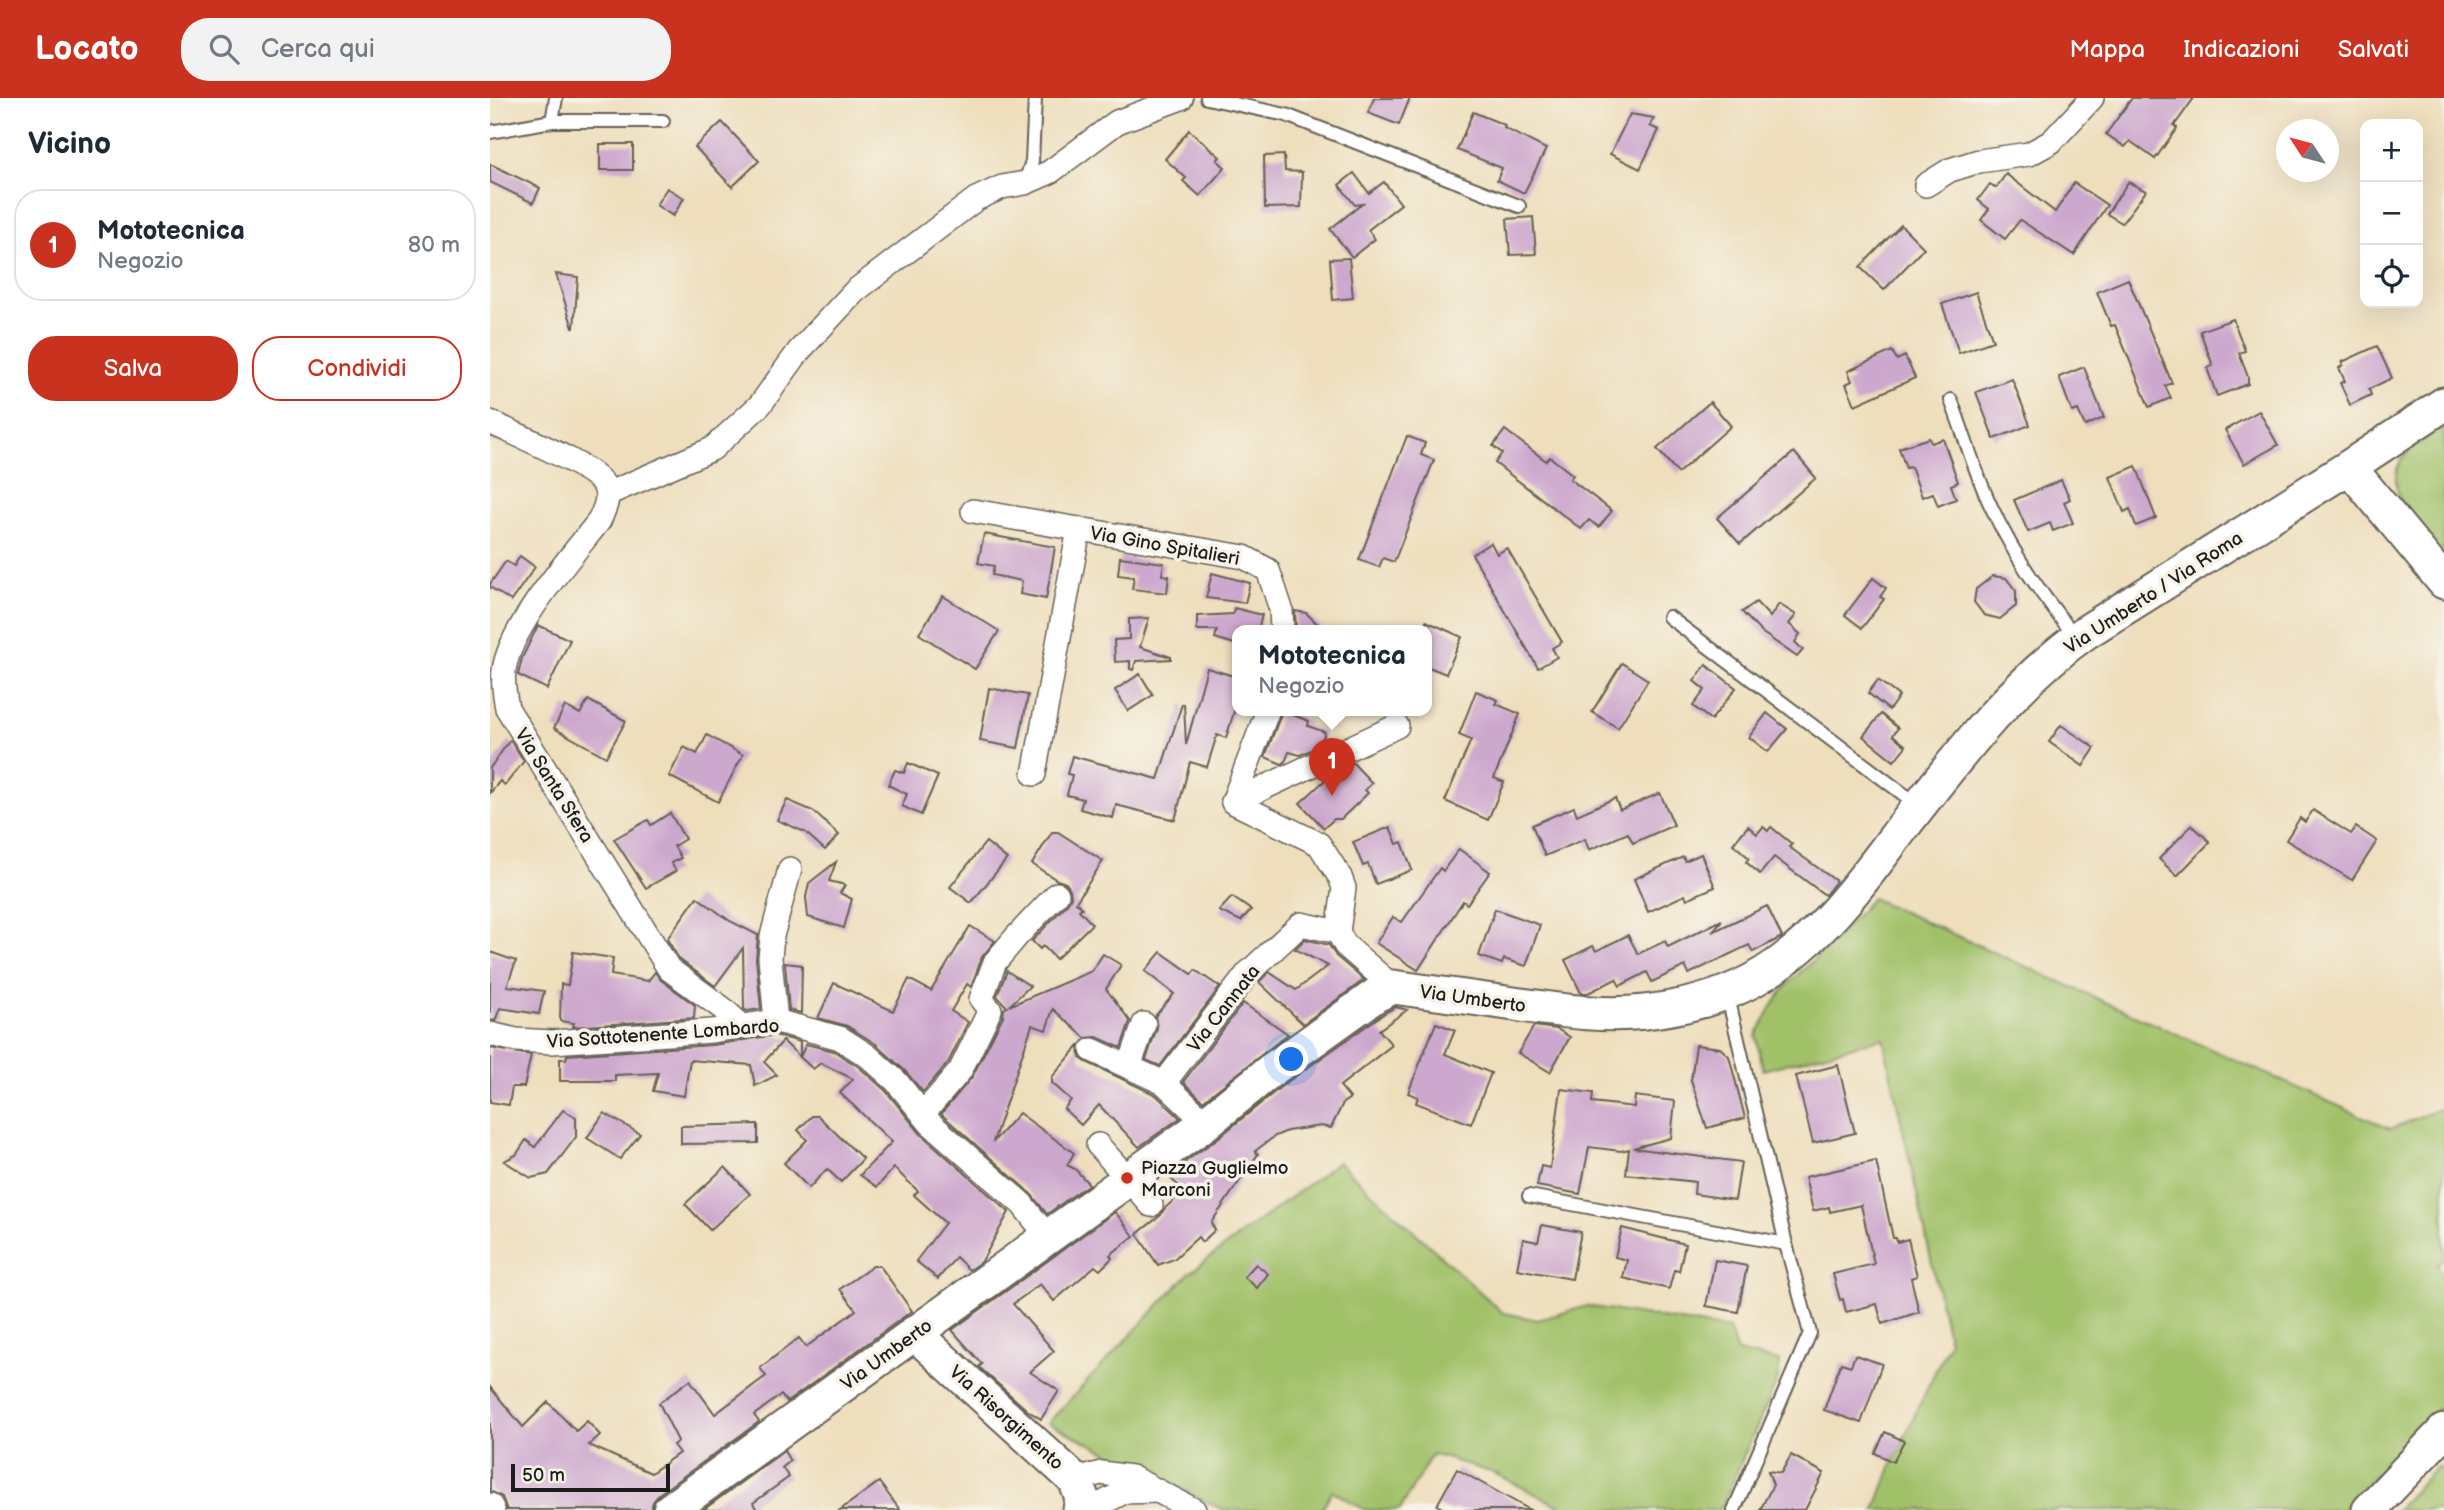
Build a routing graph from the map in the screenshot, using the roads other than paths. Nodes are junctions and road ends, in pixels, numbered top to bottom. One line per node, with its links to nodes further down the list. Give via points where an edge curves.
1 (556, 98): 6 (lane)
2 (1035, 98): 9 (lane, via 1032,161)
3 (1181, 98): 9 (street, via 1117,122 1050,172)
4 (1207, 98): 11 (lane, via 1286,115)
5 (2092, 98): 10 (street, via 2051,142 2029,154 1979,161 1950,170)
6 (552, 121): 7 (lane); 8 (lane)
7 (663, 121)
8 (490, 132)
9 (1025, 183): 16 (street, via 1002,187 976,200 855,291 799,351 760,405 712,449)
10 (1926, 185)
11 (1519, 206)
12 (1951, 400): 22 (lane, via 2005,534 2047,603)
13 (2444, 404): 15 (main road, Via Umberto / Via Roma)
14 (490, 422): 16 (street, via 590,470)
15 (2349, 467): 19 (main road); 22 (main road, Via Umberto / Via Roma)
16 (607, 494): 23 (street, Via Santa Sfera, via 599,521 522,623 509,650)
17 (973, 512): 18 (street)
18 (1079, 529): 21 (street, Via Gino Spitalieri, via 1244,557 1268,570); 26 (street, Via Gino Spitalieri)
19 (2444, 582)
20 (1668, 617): 28 (lane)
21 (1282, 625)
22 (2077, 638): 28 (main road, Via Umberto / Via Roma, via 1992,716)
23 (499, 712): 37 (street, Via Santa Sfera, via 669,969)
24 (1266, 716): 27 (street)
25 (1397, 726): 27 (street)
26 (1034, 774)
27 (1233, 802): 32 (street, via 1319,844 1344,888)
28 (1919, 806): 31 (main road, Via Umberto / Via Roma)
29 (790, 869): 35 (street, via 772,936)
30 (1057, 894): 42 (street, via 995,962 981,999 990,1010 973,1046 960,1071)
31 (1824, 924): 34 (main road, Via Umberto, via 1765,973)
32 (1338, 932): 33 (street, via 1345,945); 41 (street, Via Cannata, via 1301,924 1248,973)
33 (1394, 987): 34 (main road, Via Umberto, via 1571,1012 1643,1012); 43 (main road, Via Umberto, via 1280,1063)
34 (1727, 993): 49 (lane)
35 (776, 1021): 37 (street, Via Sottotenente Lombardo); 42 (street, Via Sottotenente Lombardo, via 840,1038 896,1081)
36 (1144, 1024): 40 (street)
37 (742, 1026): 38 (street, Via Sottotenente Lombardo, via 552,1042)
38 (490, 1034)
39 (1091, 1050): 40 (street)
40 (1129, 1067): 41 (street)
41 (1164, 1083): 43 (street)
42 (923, 1114): 48 (street, Via Sottotenente Lombardo, via 1022,1204)
43 (1206, 1123): 45 (main road, Via Umberto)
44 (1098, 1145): 45 (street)
45 (1127, 1178): 47 (street); 48 (main road, Via Umberto)
46 (1529, 1196): 49 (lane)
47 (1151, 1205)
48 (1047, 1236): 50 (main road, Via Umberto)
49 (1786, 1244): 59 (lane, via 1810,1333)
50 (915, 1333): 53 (main road, Via Risorgimento); 56 (main road, Via Umberto)
51 (2444, 1431): 60 (main road)
52 (1160, 1491): 53 (street, via 1131,1477 1101,1473); 57 (street, via 1124,1492); 58 (street)
53 (1077, 1495)
54 (490, 1505): 55 (street)
55 (493, 1510)
56 (670, 1510)
57 (1089, 1510)
58 (1194, 1510)
59 (1734, 1510)
60 (2369, 1510)

